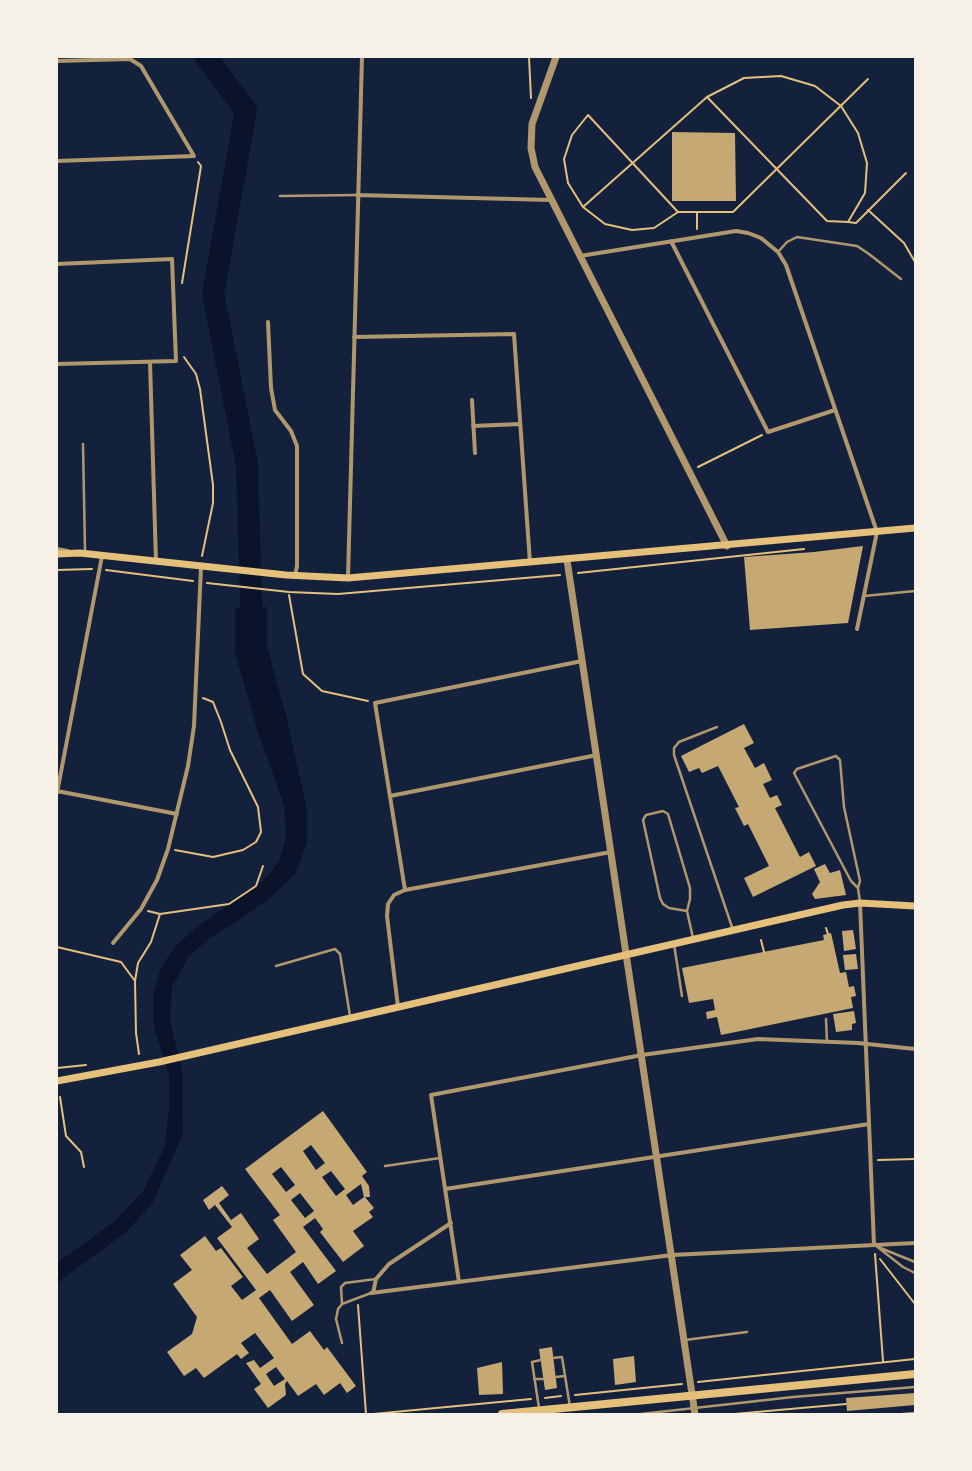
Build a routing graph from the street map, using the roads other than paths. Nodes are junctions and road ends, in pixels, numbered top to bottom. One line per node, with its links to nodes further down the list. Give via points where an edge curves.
1 (362, 57): 6 (street)
2 (556, 57): 8 (street, via 530,136 535,167)
3 (70, 59): 4 (street); 5 (street, via 130,59 141,66 194,156)
4 (57, 61)
5 (57, 161)
6 (357, 195): 7 (lane); 8 (street); 15 (street)
7 (280, 196)
8 (550, 200): 11 (street)
9 (670, 241): 10 (street, via 736,231 761,238); 11 (street); 19 (street, via 768,432)
10 (778, 252): 13 (lane, via 787,242 797,237 857,246); 19 (street, via 786,265)
11 (579, 256): 26 (street)
12 (57, 264): 16 (street, via 172,259 176,361)
13 (901, 279)
14 (268, 322): 35 (street, via 271,388 275,410 291,431 297,446)
15 (354, 337): 20 (street, via 514,334); 36 (street)
16 (150, 362): 17 (street); 32 (street)
17 (57, 364)
18 (472, 400): 21 (street)
19 (836, 410): 25 (street)
20 (520, 424): 21 (street); 34 (street)
21 (473, 426): 23 (street)
22 (83, 444): 29 (lane)
23 (475, 453)
24 (915, 528): 25 (main road)
25 (877, 532): 26 (main road); 38 (street)
26 (727, 546): 31 (main road)
27 (57, 549): 29 (street)
28 (57, 554): 29 (main road)
29 (82, 554): 30 (main road)
30 (102, 556): 32 (main road); 43 (street)
31 (567, 560): 34 (main road); 40 (street)
32 (156, 562): 33 (main road)
33 (201, 563): 35 (main road, via 234,570); 45 (street, via 194,726)
34 (530, 563): 36 (main road)
35 (295, 576): 36 (main road)
36 (348, 578)
37 (915, 591): 38 (lane)
38 (864, 596): 39 (street)
39 (857, 629)
40 (582, 661): 42 (street); 44 (street, via 375,703)
41 (717, 727): 52 (lane, via 679,742 674,748 674,755)
42 (597, 755): 44 (street); 46 (street)
43 (57, 792): 45 (street)
44 (390, 796): 48 (street)
45 (177, 814): 54 (street, via 157,880 141,909)
46 (611, 852): 48 (street); 56 (street)
47 (858, 888): 47 (lane, via 860,881 844,807 840,760 838,756 834,756 797,769 794,774 851,881); 49 (lane)
48 (405, 890): 59 (street, via 394,895 388,904 387,916)
49 (860, 903): 50 (main road); 52 (main road); 63 (street)
50 (915, 906)
51 (687, 911): 51 (lane, via 690,888 668,814 663,811 646,815 643,820 660,898 669,908); 53 (lane)
52 (733, 930): 53 (main road)
53 (694, 939): 55 (main road)
54 (113, 943)
55 (674, 944): 56 (main road); 58 (lane)
56 (627, 954): 59 (main road); 65 (street)
57 (276, 966): 60 (lane, via 335,949 340,954)
58 (682, 996)
59 (398, 1007): 60 (main road)
60 (351, 1017): 66 (main road, via 159,1062)
61 (826, 1019): 62 (lane)
62 (828, 1042): 63 (street); 65 (street, via 758,1039)
63 (866, 1044): 64 (street); 67 (street)
64 (915, 1049)
65 (642, 1055): 68 (street); 69 (street, via 431,1095)
66 (57, 1080)
67 (869, 1124): 68 (street); 74 (street)
68 (657, 1156): 71 (street); 75 (street)
69 (440, 1158): 70 (lane); 71 (street)
70 (385, 1166)
71 (445, 1189): 72 (street)
72 (451, 1222): 78 (street, via 390,1264); 79 (street)
73 (915, 1243): 74 (street)
74 (874, 1245): 75 (street); 76 (lane); 77 (lane)
75 (672, 1255): 79 (street); 83 (street)
76 (915, 1262)
77 (915, 1273)
78 (376, 1279): 80 (street); 81 (lane, via 343,1285)
79 (459, 1282): 80 (street)
80 (372, 1293): 81 (lane)
81 (342, 1304): 84 (lane, via 336,1319)
82 (746, 1332): 83 (lane)
83 (684, 1340): 93 (street)
84 (342, 1344)
85 (553, 1358): 88 (lane, via 562,1357)
86 (540, 1360): 91 (lane, via 532,1362)
87 (915, 1374): 93 (main road)
88 (565, 1376): 89 (lane); 94 (lane)
89 (556, 1377)
90 (543, 1378): 91 (lane)
91 (534, 1379): 95 (lane)
92 (915, 1387): 96 (lane, via 794,1397)
93 (693, 1396): 94 (main road); 96 (street)
94 (570, 1408): 95 (main road)
95 (539, 1411): 98 (main road)
96 (693, 1411): 99 (lane)
97 (915, 1413): 100 (lane)
98 (502, 1414)
99 (641, 1414)
100 (903, 1414)

